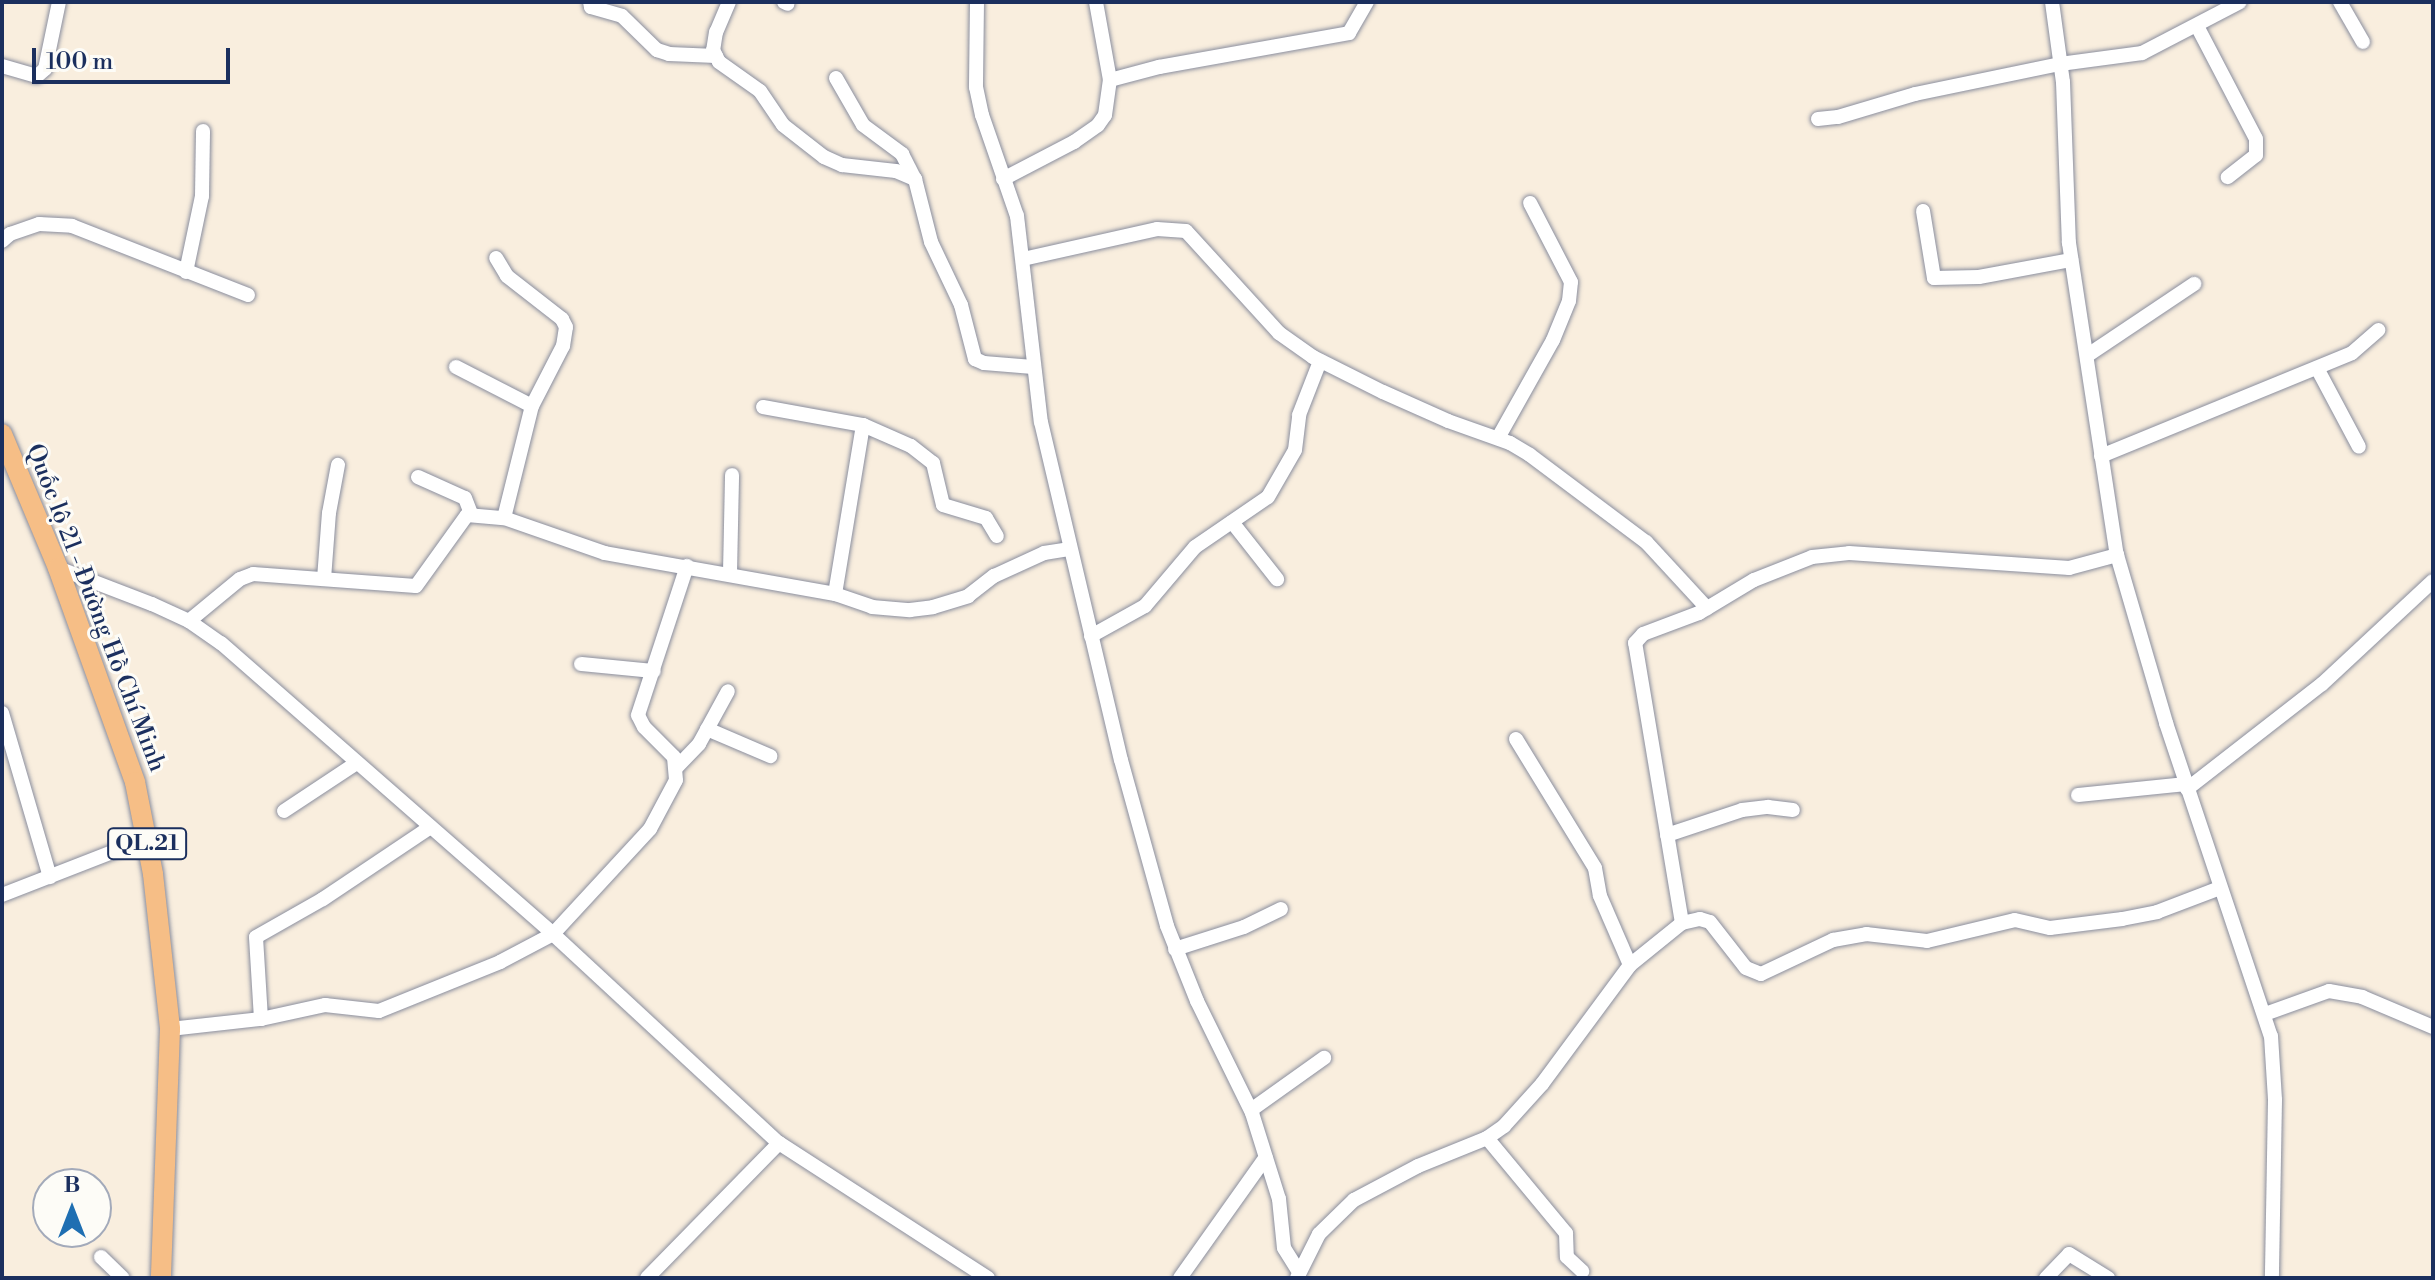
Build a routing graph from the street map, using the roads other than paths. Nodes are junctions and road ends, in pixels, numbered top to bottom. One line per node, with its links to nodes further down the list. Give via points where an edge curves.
1 (59, 2): 14 (street, via 45,69 37,76)
2 (590, 2): 12 (street, via 591,7 622,16 657,50)
3 (729, 2): 12 (street, via 716,32)
4 (977, 2): 21 (street, via 976,87)
5 (1096, 2): 16 (street)
6 (1367, 2): 16 (street, via 1349,33)
7 (2052, 2): 13 (street)
8 (2240, 2): 10 (street)
9 (2340, 2): 11 (street)
10 (2197, 26): 13 (street, via 2142,53); 19 (street, via 2256,139 2256,155)
11 (2363, 42)
12 (716, 56): 20 (street, via 760,91 783,125 824,157)
13 (2060, 64): 17 (street); 27 (street)
14 (2, 66)
15 (836, 78): 20 (street, via 863,125 902,154)
16 (1110, 80): 21 (street, via 1109,102 1098,125)
17 (1818, 119)
18 (203, 131): 28 (street, via 202,196)
19 (2228, 177)
20 (915, 179): 35 (street, via 931,242 961,305 975,359)
21 (1003, 179): 26 (street, via 1017,216)
22 (1530, 203): 41 (street, via 1571,282 1569,301)
23 (1923, 211): 27 (street, via 1934,278 1979,277)
24 (2, 241): 28 (street, via 39,224 72,226)
25 (496, 258): 37 (street, via 507,276 566,327 563,346)
26 (1023, 259): 33 (street, via 1157,229 1186,231 1279,333); 35 (street)
27 (2071, 260): 32 (street)
28 (186, 272): 30 (street)
29 (2194, 284): 32 (street)
30 (248, 295)
31 (2378, 330): 36 (street, via 2352,353)
32 (2088, 355): 43 (street)
33 (1320, 361): 41 (street, via 1448,421); 49 (street, via 1299,415 1295,450 1268,497)
34 (456, 367): 37 (street)
35 (1033, 367): 51 (street)
36 (2317, 368): 42 (street); 43 (street)
37 (532, 406): 48 (street)
38 (763, 407): 39 (street)
39 (863, 425): 50 (street, via 928,456 943,505 986,518); 59 (street)
40 (2, 434): 54 (highway, Quốc lộ 21 - Đường Hồ Chí Minh / QL.21)
41 (1498, 438): 60 (street, via 1530,455 1646,542)
42 (2359, 447)
43 (2101, 456): 52 (street)
44 (338, 465): 56 (street)
45 (732, 475): 55 (street)
46 (418, 477): 47 (street, via 465,498)
47 (471, 514): 48 (street); 56 (street, via 416,586)
48 (504, 518): 53 (street, via 605,553)
49 (1232, 522): 57 (street); 62 (street, via 1195,547 1145,606)
50 (997, 536)
51 (1069, 549): 59 (street, via 1044,553 994,576 968,596 933,607 872,607); 62 (street)
52 (2117, 555): 60 (street, via 2069,568 1849,553 1812,557 1754,580); 72 (street)
53 (687, 566): 55 (street); 64 (street)
54 (58, 568): 61 (street); 78 (highway, Quốc lộ 21 - Đường Hồ Chí Minh / QL.21, via 135,782)
55 (730, 573): 59 (street)
56 (324, 579): 61 (street, via 246,576)
57 (1277, 579)
58 (2431, 587): 72 (street, via 2322,684)
59 (835, 594)
60 (1707, 608): 77 (street, via 1643,634 1635,643)
61 (189, 621): 70 (street, via 221,643)
62 (1091, 636): 85 (street)
63 (581, 664): 64 (street)
64 (654, 671): 71 (street, via 639,721 674,757)
65 (728, 691): 67 (street)
66 (2, 713): 79 (street)
67 (707, 729): 69 (street); 71 (street)
68 (1516, 739): 86 (street, via 1595,868 1600,896)
69 (770, 756)
70 (355, 764): 75 (street); 76 (street)
71 (677, 767): 84 (street, via 676,780 650,829)
72 (2187, 787): 73 (street); 80 (street)
73 (2078, 795)
74 (1793, 810): 77 (street, via 1742,810)
75 (284, 811)
76 (429, 828): 84 (street); 88 (street, via 256,937)
77 (1667, 835): 83 (street)
78 (146, 839): 79 (street); 90 (highway, Quốc lộ 21 - Đường Hồ Chí Minh / QL.21)
79 (50, 877): 81 (street)
80 (2220, 888): 83 (street, via 2122,919 2050,928 2015,920 1927,941 1866,934 1833,940 1761,974 1737,959 1710,922); 87 (street)
81 (2, 895)
82 (1281, 909): 85 (street)
83 (1682, 923): 86 (street)
84 (553, 934): 88 (street, via 500,962 379,1011 325,1005); 94 (street)
85 (1175, 949): 92 (street)
86 (1630, 965): 93 (street, via 1535,1093)
87 (2265, 1014): 89 (street, via 2329,991 2362,997); 106 (street, via 2275,1100)
88 (261, 1019): 90 (street)
89 (2433, 1027)
90 (170, 1029): 100 (highway, Quốc lộ 21 - Đường Hồ Chí Minh / QL.21)
91 (1324, 1058): 92 (street)
92 (1251, 1110): 95 (street)
93 (1487, 1138): 97 (street, via 1566,1233 1567,1257); 98 (street, via 1354,1200 1319,1234)
94 (779, 1143): 101 (street); 102 (street)
95 (1266, 1157): 98 (street, via 1279,1199 1284,1248); 103 (street)
96 (101, 1257): 99 (street)
97 (1582, 1271)
98 (1298, 1275)
99 (123, 1278)
100 (161, 1278)
101 (647, 1278)
102 (988, 1278)
103 (1180, 1278)
104 (2046, 1278): 105 (street, via 2069,1254)
105 (2108, 1278)
106 (2272, 1278)

